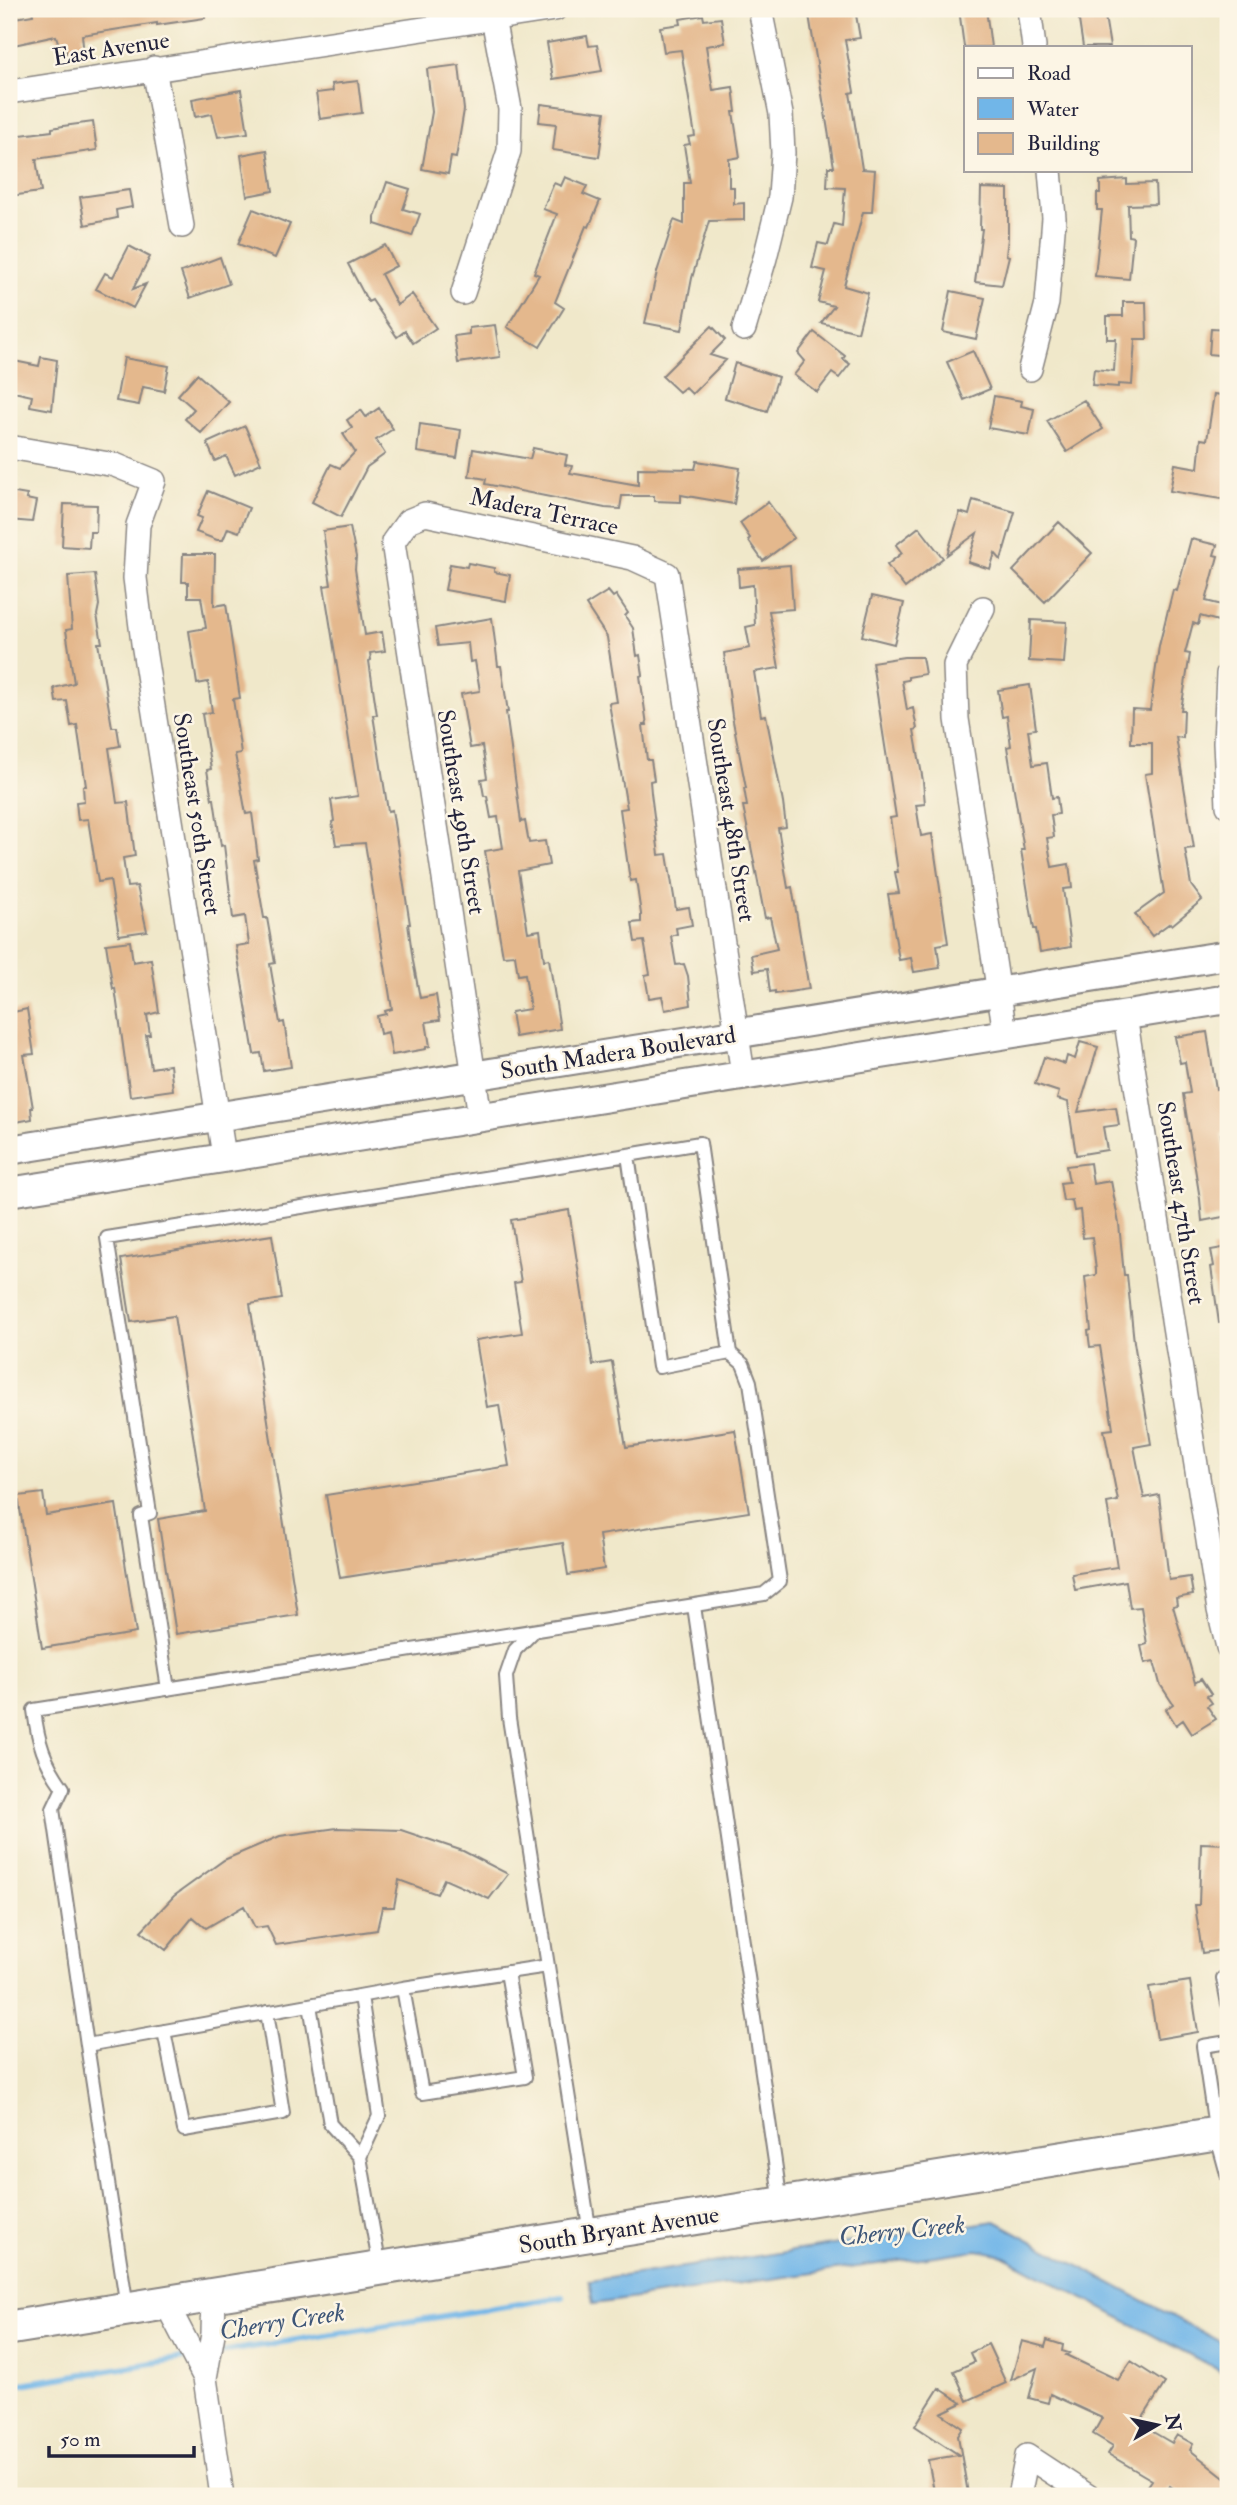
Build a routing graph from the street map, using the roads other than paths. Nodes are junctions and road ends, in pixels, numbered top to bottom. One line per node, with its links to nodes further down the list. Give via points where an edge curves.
1 (555, 9): 4 (street, East Avenue)
2 (760, 9): 11 (street, via 781,114 783,153 780,197)
3 (1029, 9): 5 (street)
4 (493, 18): 6 (street, East Avenue); 10 (street, via 510,109 509,151)
5 (1034, 46)
6 (154, 68): 7 (street, East Avenue); 9 (street)
7 (9, 92)
8 (1050, 172): 12 (street, via 1054,218 1047,303)
9 (182, 226)
10 (463, 293)
11 (744, 328)
12 (1030, 369)
13 (9, 447): 28 (street, Southeast 50th Street, via 115,465 154,481 138,525 135,578)
14 (408, 521): 15 (street, Madera Terrace, via 425,514 458,520 632,558); 26 (street, Southeast 49th Street, via 393,541)
15 (667, 574): 24 (street, Southeast 48th Street)
16 (984, 608): 20 (street, via 955,665 957,719)
17 (1228, 674): 18 (street)
18 (1228, 806)
19 (1228, 956): 20 (street, South Madera Boulevard)
20 (999, 992): 23 (street); 24 (street, South Madera Boulevard)
21 (1228, 999): 22 (street, South Madera Boulevard)
22 (1125, 1016): 23 (street, South Madera Boulevard); 36 (street, Southeast 47th Street)
23 (1005, 1033): 25 (street, South Madera Boulevard)
24 (737, 1034): 25 (street, Southeast 48th Street); 26 (street, South Madera Boulevard)
25 (743, 1074): 27 (street, South Madera Boulevard)
26 (475, 1076): 27 (street, Southeast 49th Street); 28 (street, South Madera Boulevard)
27 (481, 1116): 31 (street, South Madera Boulevard)
28 (218, 1117): 29 (street, South Madera Boulevard); 31 (street, Southeast 50th Street)
29 (9, 1150)
30 (628, 1154): 33 (lane, via 700,1143); 33 (lane, via 659,1367); 37 (lane, via 107,1238 149,1513 141,1516)
31 (224, 1156): 32 (street, South Madera Boulevard)
32 (9, 1192)
33 (730, 1353): 34 (lane, via 743,1364 750,1382 780,1581 764,1594)
34 (694, 1606): 35 (lane); 52 (lane)
35 (532, 1632): 37 (lane); 38 (lane, via 515,1650 506,1676)
36 (1228, 1647)
37 (168, 1689): 48 (lane, via 34,1710 39,1744 63,1788 53,1809)
38 (548, 1966): 39 (lane); 53 (lane)
39 (507, 1972): 41 (lane); 41 (lane, via 525,2077 435,2091 422,2093)
40 (1228, 1977): 43 (lane, via 1223,1978)
41 (403, 1988): 42 (lane)
42 (361, 1996): 44 (lane); 50 (lane, via 379,2116)
43 (1228, 2004)
44 (310, 2005): 45 (lane); 50 (lane, via 330,2124)
45 (267, 2012): 46 (lane); 46 (lane, via 283,2113 184,2130)
46 (164, 2031): 48 (lane)
47 (1228, 2042): 49 (lane, via 1203,2046)
48 (87, 2045): 57 (lane)
49 (1222, 2133): 51 (lane); 52 (main road, South Bryant Avenue)
50 (360, 2157): 54 (lane)
51 (1228, 2178)
52 (782, 2204): 53 (main road, South Bryant Avenue)
53 (591, 2234): 54 (main road, South Bryant Avenue)
54 (380, 2268): 55 (main road, South Bryant Avenue)
55 (214, 2295): 56 (main road, South Bryant Avenue); 59 (street)
56 (166, 2303): 57 (main road, South Bryant Avenue); 59 (street)
57 (128, 2309): 58 (main road, South Bryant Avenue)
58 (9, 2328)
59 (205, 2378): 60 (street)
60 (222, 2496)
61 (1019, 2496): 62 (street, via 1027,2456)
62 (1088, 2496)

